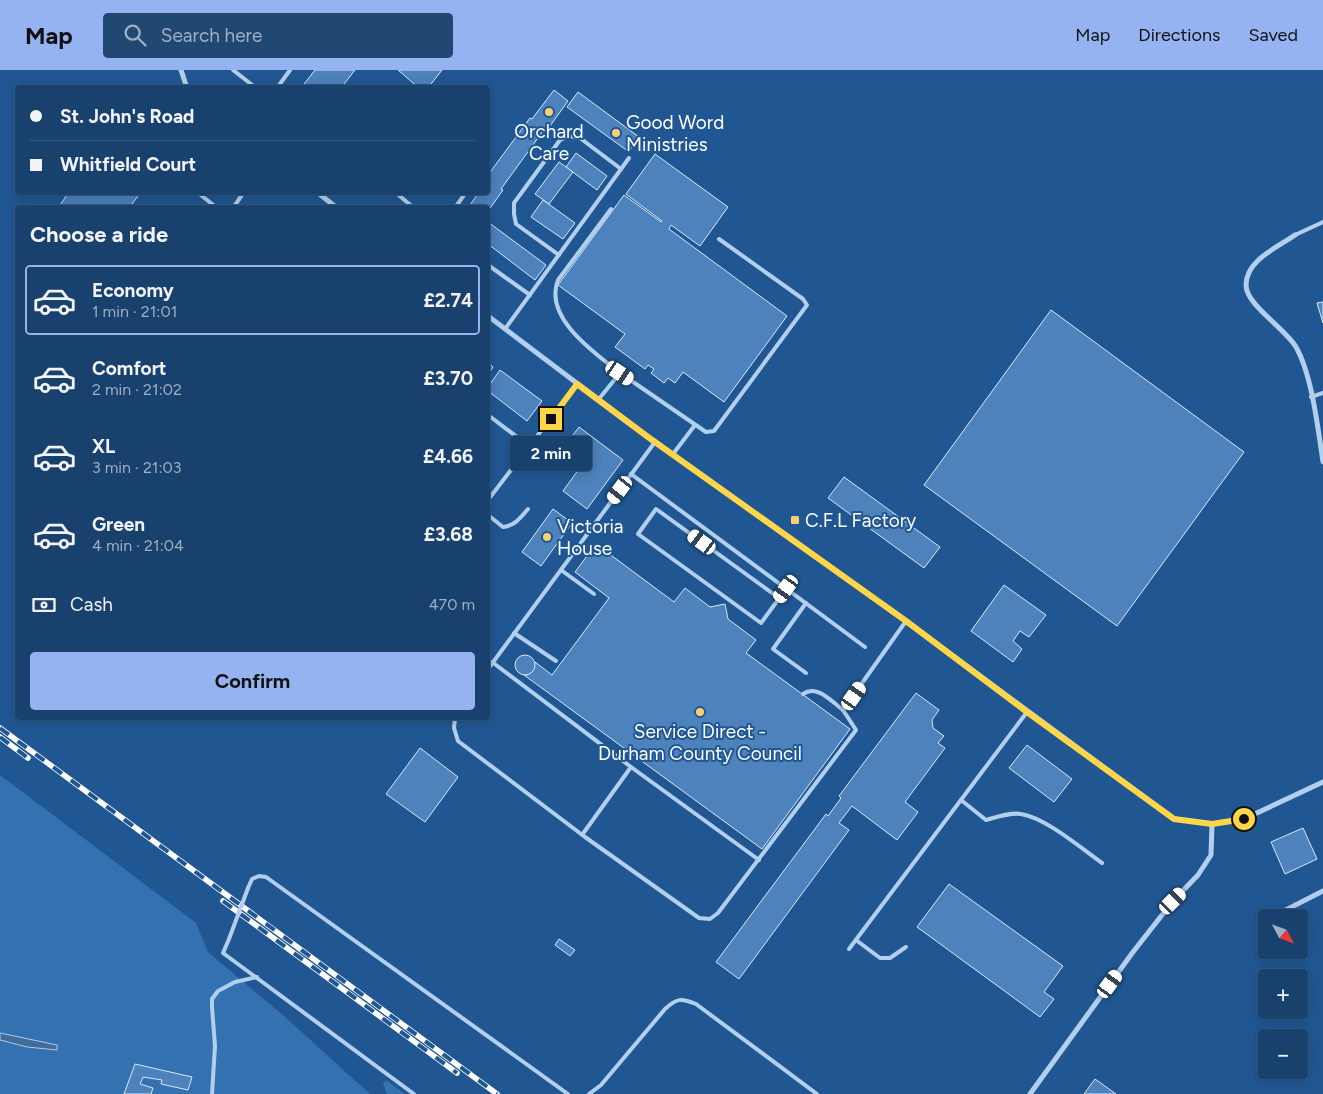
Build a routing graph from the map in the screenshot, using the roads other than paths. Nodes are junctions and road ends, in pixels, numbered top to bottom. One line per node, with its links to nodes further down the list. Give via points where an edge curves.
1 (181, 70): 4 (street)
2 (234, 70): 5 (lane)
3 (290, 70): 6 (lane)
4 (187, 85)
5 (252, 85)
6 (279, 85)
7 (629, 158): 8 (lane)
8 (621, 169): 21 (lane); 21 (lane, via 580,138 569,136 560,140 514,203 516,224)
9 (201, 195): 13 (lane)
10 (321, 195): 14 (street)
11 (399, 195): 15 (lane)
12 (464, 195): 16 (lane)
13 (213, 205)
14 (333, 205)
15 (410, 205)
16 (456, 205)
17 (611, 209): 26 (lane, via 555,288 562,319 570,330)
18 (1323, 222): 19 (lane)
19 (1296, 236): 29 (street, via 1260,258 1246,285 1257,306 1295,346 1303,362)
20 (719, 239): 32 (lane, via 803,299 806,306 714,431 706,432)
21 (559, 255): 23 (lane)
22 (490, 266): 23 (lane)
23 (530, 295): 25 (lane)
24 (490, 318): 25 (street)
25 (505, 329): 27 (street)
26 (620, 373): 30 (lane); 32 (lane)
27 (577, 384): 30 (street); 34 (lane)
28 (1323, 393): 29 (lane)
29 (1311, 397): 36 (street)
30 (598, 400): 33 (street)
31 (490, 417): 34 (lane)
32 (695, 425): 35 (lane)
33 (655, 442): 35 (street); 37 (lane)
34 (529, 446): 38 (lane)
35 (673, 454): 46 (street)
36 (1323, 462)
37 (631, 474): 41 (lane); 42 (lane)
38 (490, 492)
39 (528, 509): 40 (lane, via 509,527 503,527)
40 (490, 517)
41 (561, 570): 43 (lane); 47 (lane)
42 (786, 589): 44 (lane, via 761,623 638,534 656,509); 45 (lane)
43 (594, 594)
44 (779, 598)
45 (806, 604): 48 (lane); 52 (lane, via 773,649)
46 (906, 621): 54 (lane); 55 (street)
47 (514, 633): 49 (lane); 50 (lane)
48 (866, 647)
49 (556, 661)
50 (492, 662): 51 (lane); 57 (lane)
51 (490, 666)
52 (806, 673)
53 (803, 694): 54 (lane, via 816,690)
54 (843, 710): 62 (lane, via 856,730)
55 (1027, 712): 59 (lane); 60 (street, via 1174,819)
56 (455, 720): 61 (lane, via 458,741)
57 (631, 767): 61 (lane); 62 (lane)
58 (1323, 784): 60 (street, via 1244,819)
59 (961, 800): 63 (lane, via 986,820 1009,814 1034,818); 66 (lane)
60 (1212, 824): 75 (street, via 1211,855 1198,875 1139,945)
61 (582, 834): 62 (lane, via 699,918 710,919 718,913)
62 (759, 860)
63 (1102, 863)
64 (1323, 891): 65 (street)
65 (1288, 909)
66 (856, 940): 67 (lane, via 880,958 890,958); 68 (lane)
67 (906, 947)
68 (848, 949)
69 (257, 977): 70 (lane, via 235,982 218,991 212,999 215,1046); 71 (lane); 72 (lane, bridge, via 223,953 252,879 259,876 266,877)
70 (212, 1094)
71 (414, 1094)
72 (568, 1094)
73 (589, 1094): 74 (lane, via 601,1085 664,1009 683,999 696,1004)
74 (817, 1094)
75 (1030, 1094)

